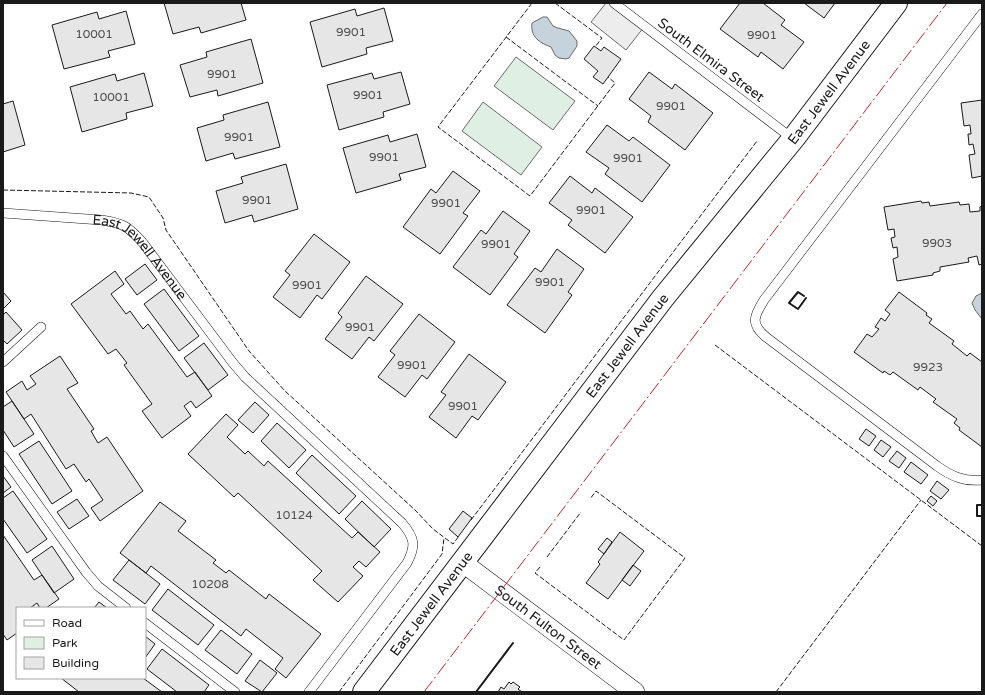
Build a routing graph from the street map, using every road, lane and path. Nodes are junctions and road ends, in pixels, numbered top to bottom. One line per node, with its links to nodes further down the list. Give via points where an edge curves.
1 (614, 3): 4 (lane, South Elmira Street)
2 (896, 3): 4 (street, East Jewell Avenue)
3 (982, 14): 9 (lane, via 764,300 755,320 759,330 766,337 937,466 960,479)
4 (792, 139): 10 (street, East Jewell Avenue, via 663,298)
5 (3, 213): 14 (lane, East Jewell Avenue, via 124,224 143,243 239,371 410,532 413,551 402,570)
6 (41, 327): 7 (lane)
7 (3, 362)
8 (3, 456): 11 (lane, via 81,566 98,586)
9 (982, 480)
10 (462, 562): 15 (street, East Jewell Avenue); 16 (street, South Fulton Street)
11 (125, 607)
12 (146, 624): 13 (lane)
13 (235, 692)
14 (309, 692)
15 (364, 692)
16 (635, 692)

